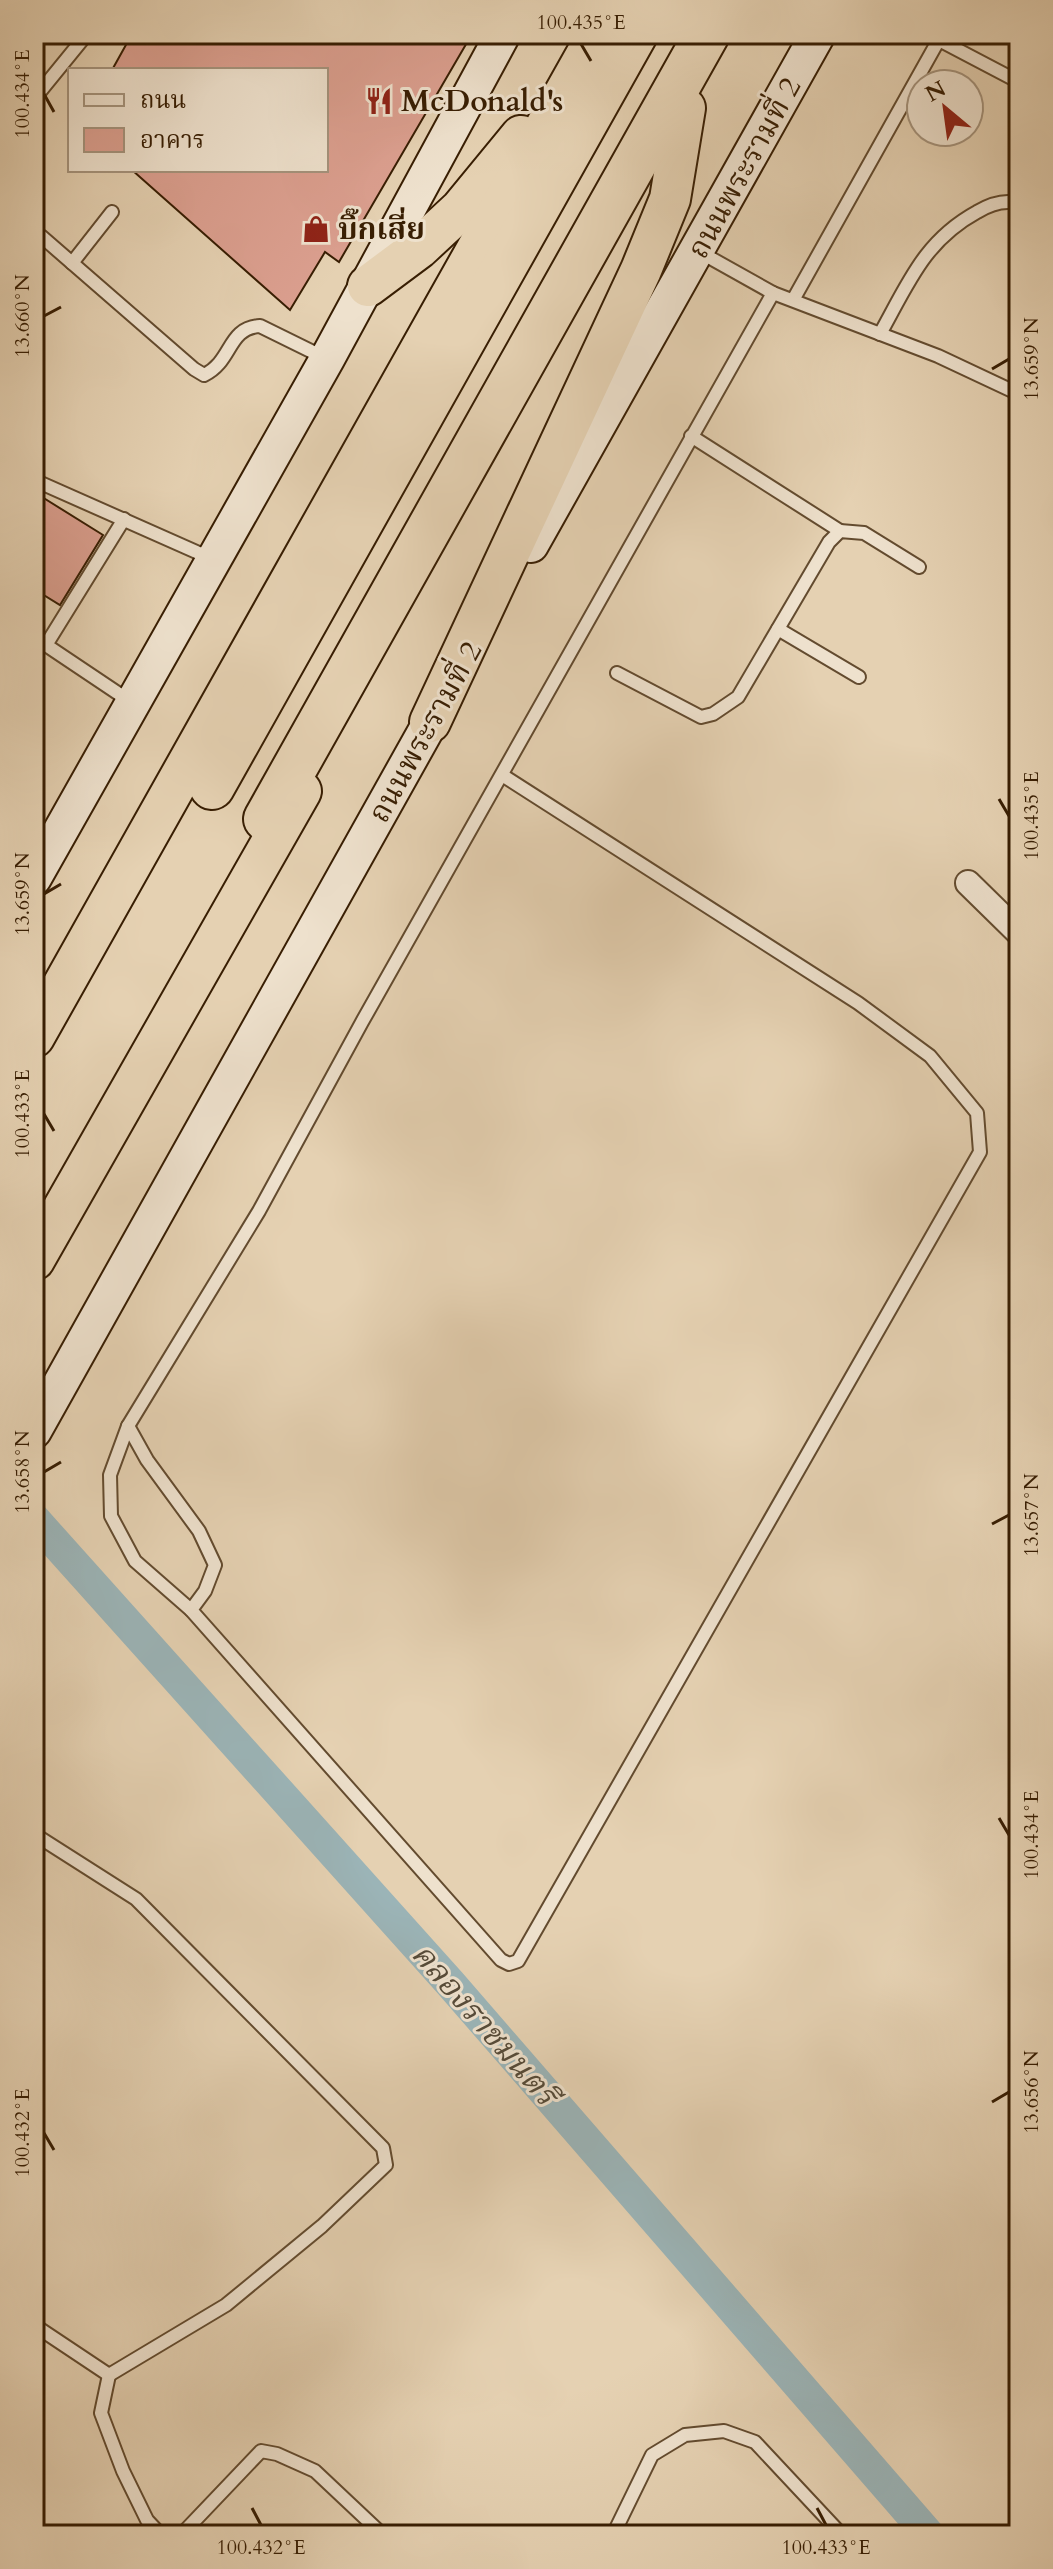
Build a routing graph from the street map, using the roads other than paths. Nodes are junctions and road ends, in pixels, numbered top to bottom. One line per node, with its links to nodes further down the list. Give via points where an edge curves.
1 (87, 34): 11 (lane)
2 (503, 34): 18 (main road)
3 (598, 34): 9 (highway)
4 (635, 34): 38 (highway)
5 (707, 34): 39 (highway)
6 (727, 34): 12 (highway)
7 (818, 34): 16 (main road, ถนนพระรามที่ 2)
8 (940, 37): 10 (lane); 20 (lane)
9 (576, 73): 18 (highway, via 461,209); 43 (highway)
10 (1019, 82)
11 (34, 99)
12 (685, 108): 36 (highway, via 670,199 641,270); 44 (highway)
13 (1019, 204): 21 (lane, via 988,206 938,239)
14 (112, 212): 17 (lane)
15 (34, 237): 17 (lane, via 41,236)
16 (698, 251): 19 (lane); 36 (main road, ถนนพระรามที่ 2)
17 (72, 263): 22 (lane, via 204,375 217,369 248,327 260,326)
18 (368, 286): 22 (main road)
19 (773, 293): 20 (lane); 24 (lane)
20 (793, 300): 21 (lane)
21 (880, 334): 23 (lane)
22 (327, 359): 28 (main road)
23 (1019, 394)
24 (691, 436): 27 (lane); 37 (lane)
25 (34, 480): 26 (lane)
26 (124, 519): 28 (lane); 32 (lane)
27 (840, 531): 29 (lane, via 864,533); 30 (lane)
28 (213, 560): 35 (main road)
29 (919, 567)
30 (778, 629): 33 (lane, via 738,697 713,714 701,717); 34 (lane)
31 (34, 637): 32 (lane)
32 (46, 645): 35 (lane)
33 (617, 673)
34 (859, 677)
35 (132, 703): 40 (main road)
36 (430, 722): 46 (main road, ถนนพระรามที่ 2)
37 (502, 775): 45 (lane, via 259,1211); 47 (lane, via 858,1003 930,1056 977,1113 980,1152 518,1961 501,1960)
38 (212, 787)
39 (266, 819)
40 (34, 878)
41 (968, 883): 42 (street)
42 (1019, 933)
43 (34, 1037)
44 (34, 1260)
45 (128, 1426): 47 (lane, via 199,1531 215,1565); 47 (lane, via 110,1475 111,1516 135,1561)
46 (34, 1431)
47 (191, 1610)
48 (34, 1834): 50 (lane, via 136,1899 383,2148 386,2165 226,2305)
49 (34, 2325): 50 (lane)
50 (109, 2375): 51 (lane, via 101,2413 147,2520)
51 (161, 2535)
52 (181, 2535): 53 (lane, via 261,2451 315,2471)
53 (383, 2535)
54 (613, 2535): 55 (lane, via 652,2455 685,2435 724,2431 755,2442)
55 (842, 2535)

